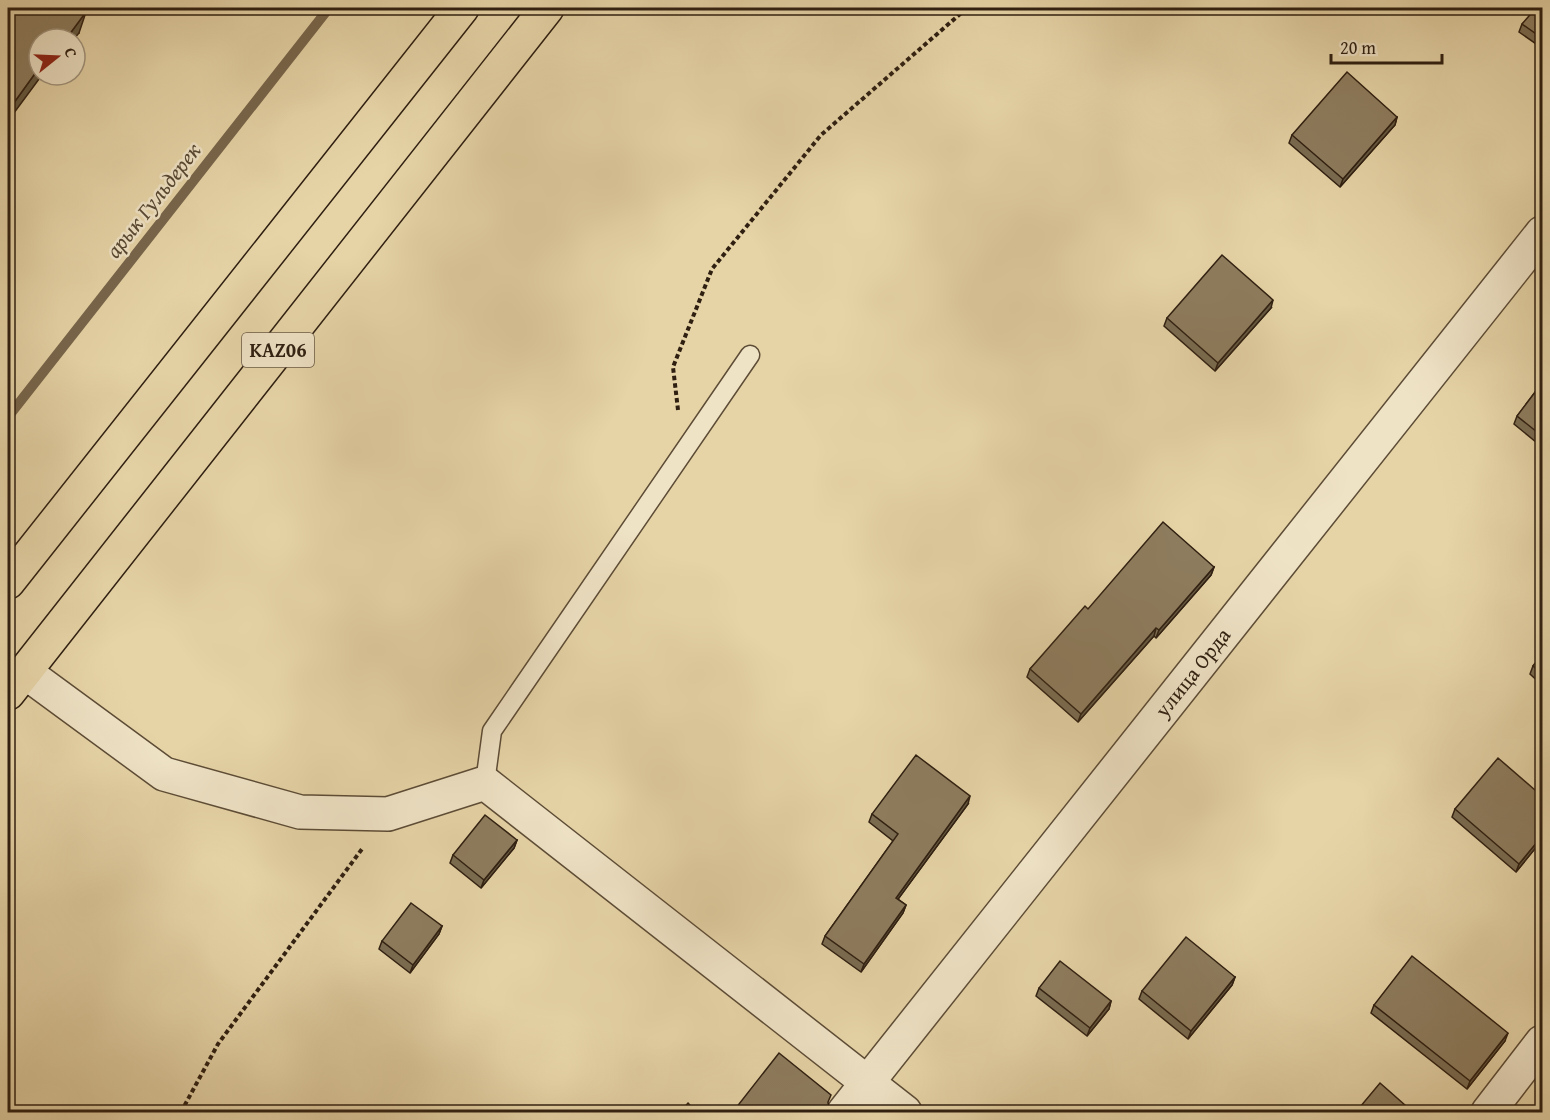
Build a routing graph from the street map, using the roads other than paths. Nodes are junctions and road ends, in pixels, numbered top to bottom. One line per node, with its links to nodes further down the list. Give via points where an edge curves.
1 (462, 8): 5 (highway, KАZ06)
2 (548, 8): 6 (highway, KАZ06)
3 (1542, 233): 9 (street, улица Орда)
4 (750, 355): 7 (lane, via 492,731)
5 (8, 582)
6 (16, 682): 7 (street, via 164,774 300,812 388,814)
7 (485, 783): 9 (street)
8 (1542, 1042): 12 (street)
9 (866, 1083): 10 (street, улица Орда); 11 (street)
10 (843, 1113)
11 (905, 1113)
12 (1488, 1113)

